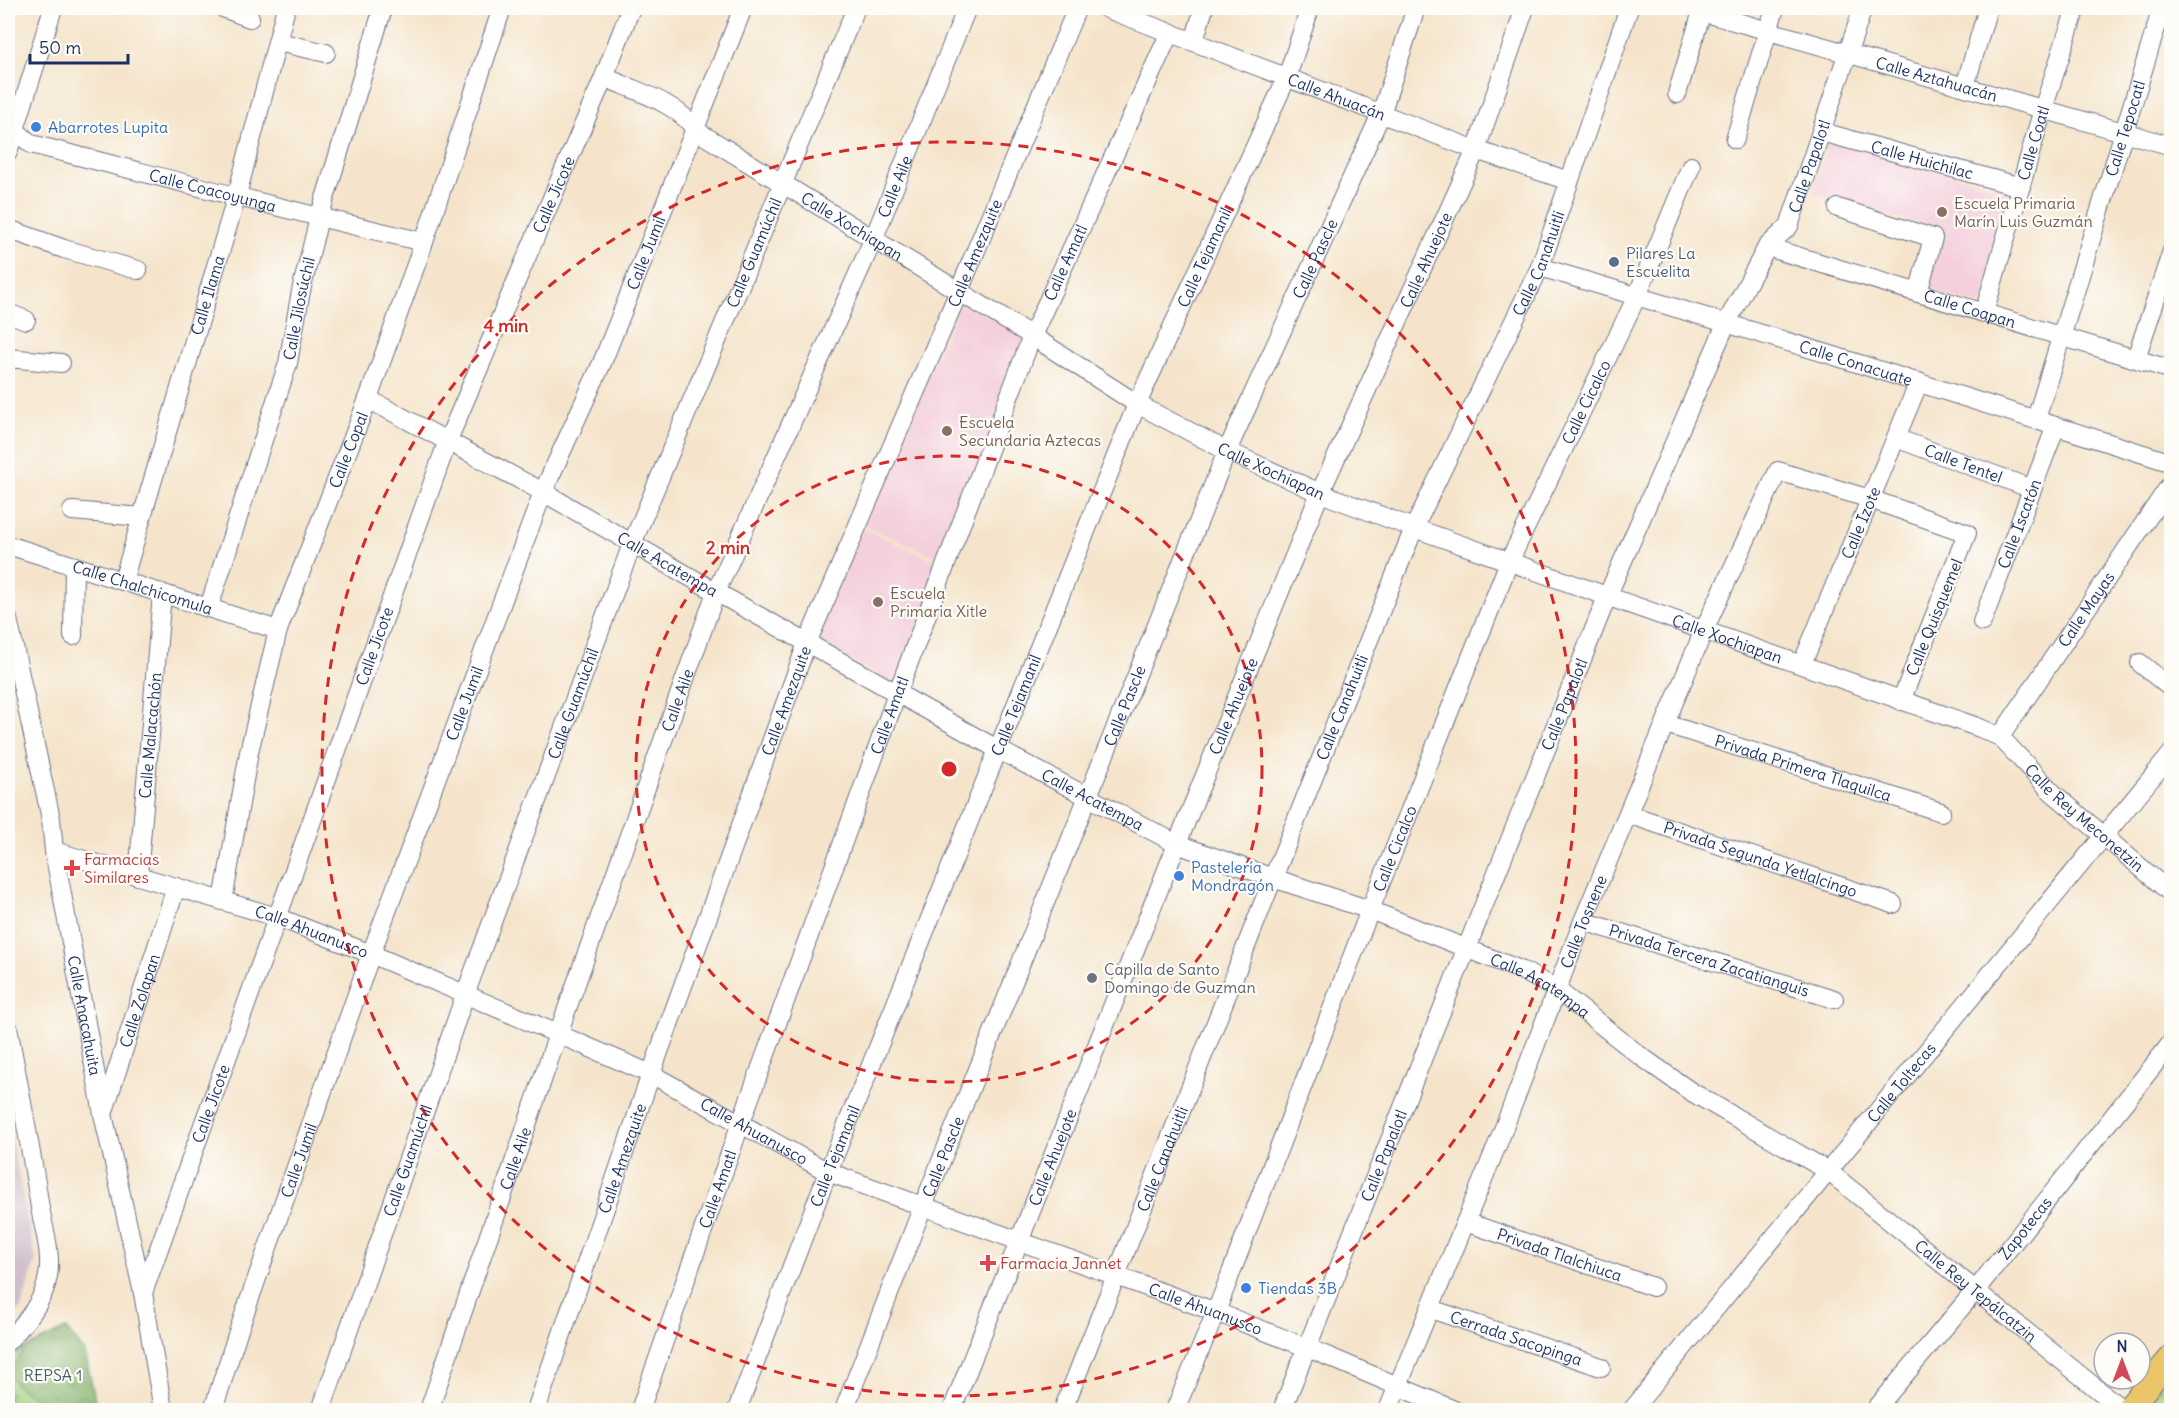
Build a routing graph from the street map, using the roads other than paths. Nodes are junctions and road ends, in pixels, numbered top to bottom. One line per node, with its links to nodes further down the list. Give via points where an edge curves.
1 (53, 8): 36 (street)
2 (223, 8): 23 (street)
3 (286, 8): 27 (street, Calle Ilama)
4 (383, 8): 50 (street, Calle Jilosúchil)
5 (502, 8): 53 (street, Calle Copal)
6 (631, 8): 31 (street, Calle Jicote)
7 (743, 8): 37 (street, Calle Jumil)
8 (856, 8): 46 (street, Calle Guamúchil)
9 (967, 8): 52 (street, Calle Aile)
10 (1077, 8): 58 (street, Calle Amezquite)
11 (1105, 8): 24 (street, Calle Ahuacán)
12 (1204, 8): 26 (street)
13 (1310, 8): 30 (street, Calle Tejamanil)
14 (1416, 8): 35 (street, Calle Pascle)
15 (1525, 8): 42 (street, Calle Ahuejote)
16 (1629, 8): 45 (street, Calle Canahuitli)
17 (1775, 8): 25 (street)
18 (1863, 8): 29 (street, Calle Papalotl)
19 (2076, 8): 34 (street, Calle Coatl)
20 (2162, 8): 39 (street, Calle Tepocatl)
21 (1983, 9): 32 (street)
22 (1702, 10): 25 (street, Calle Aztahuacán); 33 (street)
23 (250, 18)
24 (1170, 32): 26 (street, Calle Ahuacán); 65 (street, Calle Amatl)
25 (1767, 32): 29 (street, Calle Aztahuacán); 40 (street)
26 (1194, 41): 30 (street, Calle Ahuacán)
27 (278, 42): 28 (street); 48 (street, Calle Ilama)
28 (326, 53)
29 (1849, 53): 32 (street, Calle Aztahuacán); 38 (street, Calle Papalotl)
30 (1287, 77): 35 (street, Calle Ahuacán); 73 (street, Calle Tejamanil)
31 (604, 78): 37 (street, Calle Xochiapan, via 678,110); 77 (street, Calle Jicote)
32 (1965, 86): 34 (street, Calle Aztahuacán)
33 (1677, 94)
34 (2043, 109): 39 (street, Calle Aztahuacán); 47 (street, Calle Coatl)
35 (1381, 114): 42 (street, Calle Ahuacán); 78 (street, Calle Pascle)
36 (11, 127): 43 (street); 48 (street, Calle Coacoyunga, via 31,144)
37 (695, 130): 46 (street, Calle Xochiapan); 82 (street, Calle Jumil, via 602,363)
38 (1822, 132): 47 (street, Calle Huichilac); 54 (street, Calle Papalotl, via 1789,226)
39 (2124, 132): 41 (street, Calle Aztahuacán); 66 (street, Calle Tepocatl)
40 (1735, 140)
41 (2172, 146)
42 (1476, 150): 45 (street, Calle Ahuacán); 83 (street, Calle Ahuejote)
43 (8, 152)
44 (1691, 166): 60 (street, Calle Cicalco)
45 (1569, 181): 56 (street, Calle Canahuitli)
46 (783, 184): 52 (street, Calle Xochiapan); 88 (street, Calle Guamúchil)
47 (2021, 187): 62 (street, Calle Coatl)
48 (237, 195): 50 (street, Calle Coacoyunga); 86 (street, Calle Ilama)
49 (1838, 208): 59 (street, via 1933,238)
50 (319, 218): 53 (street, Calle Coacoyunga); 96 (street, Calle Jilosúchil, via 288,363)
51 (8, 229): 57 (street)
52 (873, 240): 58 (street, Calle Xochiapan); 93 (street, Calle Aile)
53 (424, 242): 72 (street, Calle Copal)
54 (1767, 247): 59 (street, Calle Coapan); 64 (street, Calle Papalotl)
55 (2172, 251): 68 (street)
56 (1540, 267): 60 (street, Calle Conacuate); 87 (street, Calle Canahuitli)
57 (138, 270)
58 (959, 291): 65 (street, Calle Xochiapan); 102 (street, Calle Amezquite)
59 (1918, 293): 62 (street, Calle Coapan)
60 (1637, 296): 64 (street, Calle Conacuate); 90 (street, Calle Cicalco)
61 (8, 313): 63 (street)
62 (1984, 313): 66 (street, Calle Coapan)
63 (26, 320)
64 (1726, 324): 71 (street, Calle Conacuate); 95 (street, Calle Papalotl)
65 (1032, 336): 73 (street, Calle Xochiapan); 106 (street, Calle Amatl)
66 (2062, 336): 68 (street, Calle Coapan); 74 (street, Calle Tepocatl)
67 (8, 358): 69 (street)
68 (2136, 358): 70 (street, Calle Coapan)
69 (61, 363)
70 (2172, 370)
71 (1919, 382): 74 (street, Calle Conacuate); 76 (street, Calle Izote)
72 (368, 399): 77 (street, Calle Acatempa); 99 (street, Calle Copal)
73 (1137, 404): 78 (street, Calle Xochiapan); 110 (street, Calle Tejamanil)
74 (2036, 419): 75 (street, Calle Conacuate)
75 (2056, 426): 79 (street, Calle Conacuate); 81 (street, Calle Iscatón)
76 (1896, 438): 81 (street, Calle Tentel); 84 (street, Calle Izote)
77 (448, 440): 82 (street, Calle Acatempa); 125 (street, Calle Jicote)
78 (1227, 451): 83 (street, Calle Xochiapan); 112 (street, Calle Pascle)
79 (2172, 463)
80 (2172, 482): 109 (street, Calle Mayas)
81 (2032, 489): 98 (street, Calle Iscatón)
82 (543, 492): 88 (street, Calle Acatempa); 128 (street, Calle Jumil)
83 (1320, 493): 87 (street, Calle Xochiapan); 116 (street, Calle Ahuejote)
84 (1870, 500): 100 (street, Calle Tosnene, via 1778,471); 104 (street, Calle Izote); 107 (street, Calle Quisquemel, via 1967,533)
85 (72, 511): 86 (street)
86 (142, 517): 92 (street, Calle Ilama)
87 (1414, 528): 90 (street, Calle Xochiapan); 119 (street, Calle Canahuitli)
88 (632, 544): 93 (street, Calle Acatempa); 130 (street, Calle Guamúchil)
89 (8, 545): 91 (street, Calle Chalchicomula)
90 (1509, 562): 95 (street, Calle Xochiapan); 124 (street, Calle Cicalco)
91 (74, 566): 92 (street, Calle Chalchicomula); 101 (street)
92 (123, 580): 94 (street, Calle Chalchicomula)
93 (716, 592): 102 (street, Calle Acatempa); 133 (street, Calle Aile)
94 (162, 594): 96 (street, Calle Chalchicomula); 118 (street, Calle Malacachón)
95 (1607, 597): 100 (street, Calle Xochiapan); 127 (street, Calle Papalotl)
96 (209, 607): 99 (street, Calle Chalchicomula)
97 (8, 619): 117 (street, Calle Anacahuita, via 51,819)
98 (1982, 622)
99 (278, 630): 122 (street, Calle Copal, via 249,752)
100 (1704, 630): 104 (street, Calle Xochiapan); 108 (street, Calle Tosnene)
101 (73, 636)
102 (807, 643): 106 (street, Calle Acatempa); 135 (street, Calle Amezquite)
103 (2140, 663): 105 (street)
104 (1802, 664): 107 (street, Calle Xochiapan)
105 (2172, 689)
106 (897, 694): 110 (street, Calle Acatempa); 137 (street, Calle Amatl)
107 (1901, 701): 109 (street, Calle Xochiapan)
108 (1666, 724): 113 (street, Privada Primera Tlaquilca); 114 (street, Calle Tosnene)
109 (2000, 737): 115 (street, Calle Rey Meconetzin, via 2052,792)
110 (998, 749): 112 (street, Calle Acatempa); 139 (street, Calle Tejamanil)
111 (2172, 753): 115 (street, Calle Toltecas)
112 (1087, 796): 116 (street, Calle Acatempa); 140 (street, Calle Pascle)
113 (1941, 812)
114 (1628, 814): 123 (street, Privada Segunda Yetlalcingo); 126 (street, Calle Tosnene)
115 (2103, 837): 121 (street, Calle Rey Meconetzin); 138 (street, Calle Toltecas)
116 (1177, 844): 119 (street, Calle Acatempa); 142 (street, Calle Ahuejote)
117 (54, 851): 118 (street, Calle Ahuanusco); 136 (street, Calle Anacahuita)
118 (138, 876): 120 (street, Calle Ahuanusco)
119 (1273, 878): 124 (street, Calle Acatempa); 143 (street, Calle Canahuitli)
120 (176, 887): 122 (street, Calle Ahuanusco); 136 (street, Calle Zolapan)
121 (2172, 894)
122 (223, 902): 125 (street, Calle Ahuanusco)
123 (1893, 904)
124 (1370, 910): 127 (street, Calle Acatempa); 148 (street, Calle Cicalco)
125 (277, 917): 128 (street, Calle Ahuanusco); 146 (street, Calle Jicote)
126 (1583, 921): 129 (street, Calle Tosnene); 131 (street, Privada Tercera Zacatianguis)
127 (1466, 947): 129 (street, Calle Acatempa); 150 (street, Calle Papalotl)
128 (371, 954): 130 (street, Calle Ahuanusco); 155 (street, Calle Jumil)
129 (1556, 989): 138 (street, Calle Acatempa, via 1682,1085); 141 (street, Calle Tosnene)
130 (465, 995): 133 (street, Calle Ahuanusco); 156 (street, Calle Guamúchil)
131 (1834, 999)
132 (8, 1027): 149 (street, via 49,1260 44,1290 31,1314)
133 (558, 1034): 135 (street, Calle Ahuanusco); 157 (street, Calle Aile)
134 (2172, 1042): 145 (street, Zapotecas)
135 (651, 1074): 137 (street, Calle Ahuanusco); 158 (street, Calle Amezquite)
136 (103, 1114): 146 (street, Calle Anacahuita)
137 (740, 1125): 139 (street, Calle Ahuanusco); 159 (street, Calle Amatl)
138 (1828, 1171): 145 (street, Calle Rey Tepálcatzin); 168 (street, Calle Toltecas)
139 (828, 1172): 140 (street, Calle Ahuanusco); 160 (street, Calle Tejamanil)
140 (923, 1206): 142 (street, Calle Ahuanusco); 161 (street, Calle Pascle)
141 (1466, 1222): 144 (street, Privada Tlalchiuca); 147 (street, Calle Tosnene)
142 (1019, 1240): 143 (street, Calle Ahuanusco); 162 (street, Calle Ahuejote)
143 (1117, 1277): 148 (street, Calle Ahuanusco); 163 (street, Calle Canahuitli)
144 (1653, 1287)
145 (1975, 1291): 169 (street, Zapotecas); 170 (street, Calle Rey Tepálcatzin)
146 (143, 1293): 154 (street, Calle Anacahuita)
147 (1431, 1309): 152 (street, Cerrada Sacopinga); 153 (street, Calle Tosnene)
148 (1216, 1312): 150 (street, Calle Ahuanusco); 164 (street, Calle Cicalco)
149 (8, 1341)
150 (1308, 1348): 153 (street, Calle Ahuanusco); 165 (street, Calle Papalotl)
151 (2172, 1357): 170 (main road)
152 (1600, 1367)
153 (1397, 1387): 166 (street, Calle Tosnene); 167 (street, Calle Ahuanusco)
154 (163, 1410)
155 (213, 1410)
156 (321, 1410)
157 (429, 1410)
158 (536, 1410)
159 (639, 1410)
160 (737, 1410)
161 (844, 1410)
162 (952, 1410)
163 (1063, 1410)
164 (1176, 1410)
165 (1282, 1410)
166 (1388, 1410)
167 (1454, 1410)
168 (1632, 1410)
169 (1875, 1410)
170 (2125, 1410)

